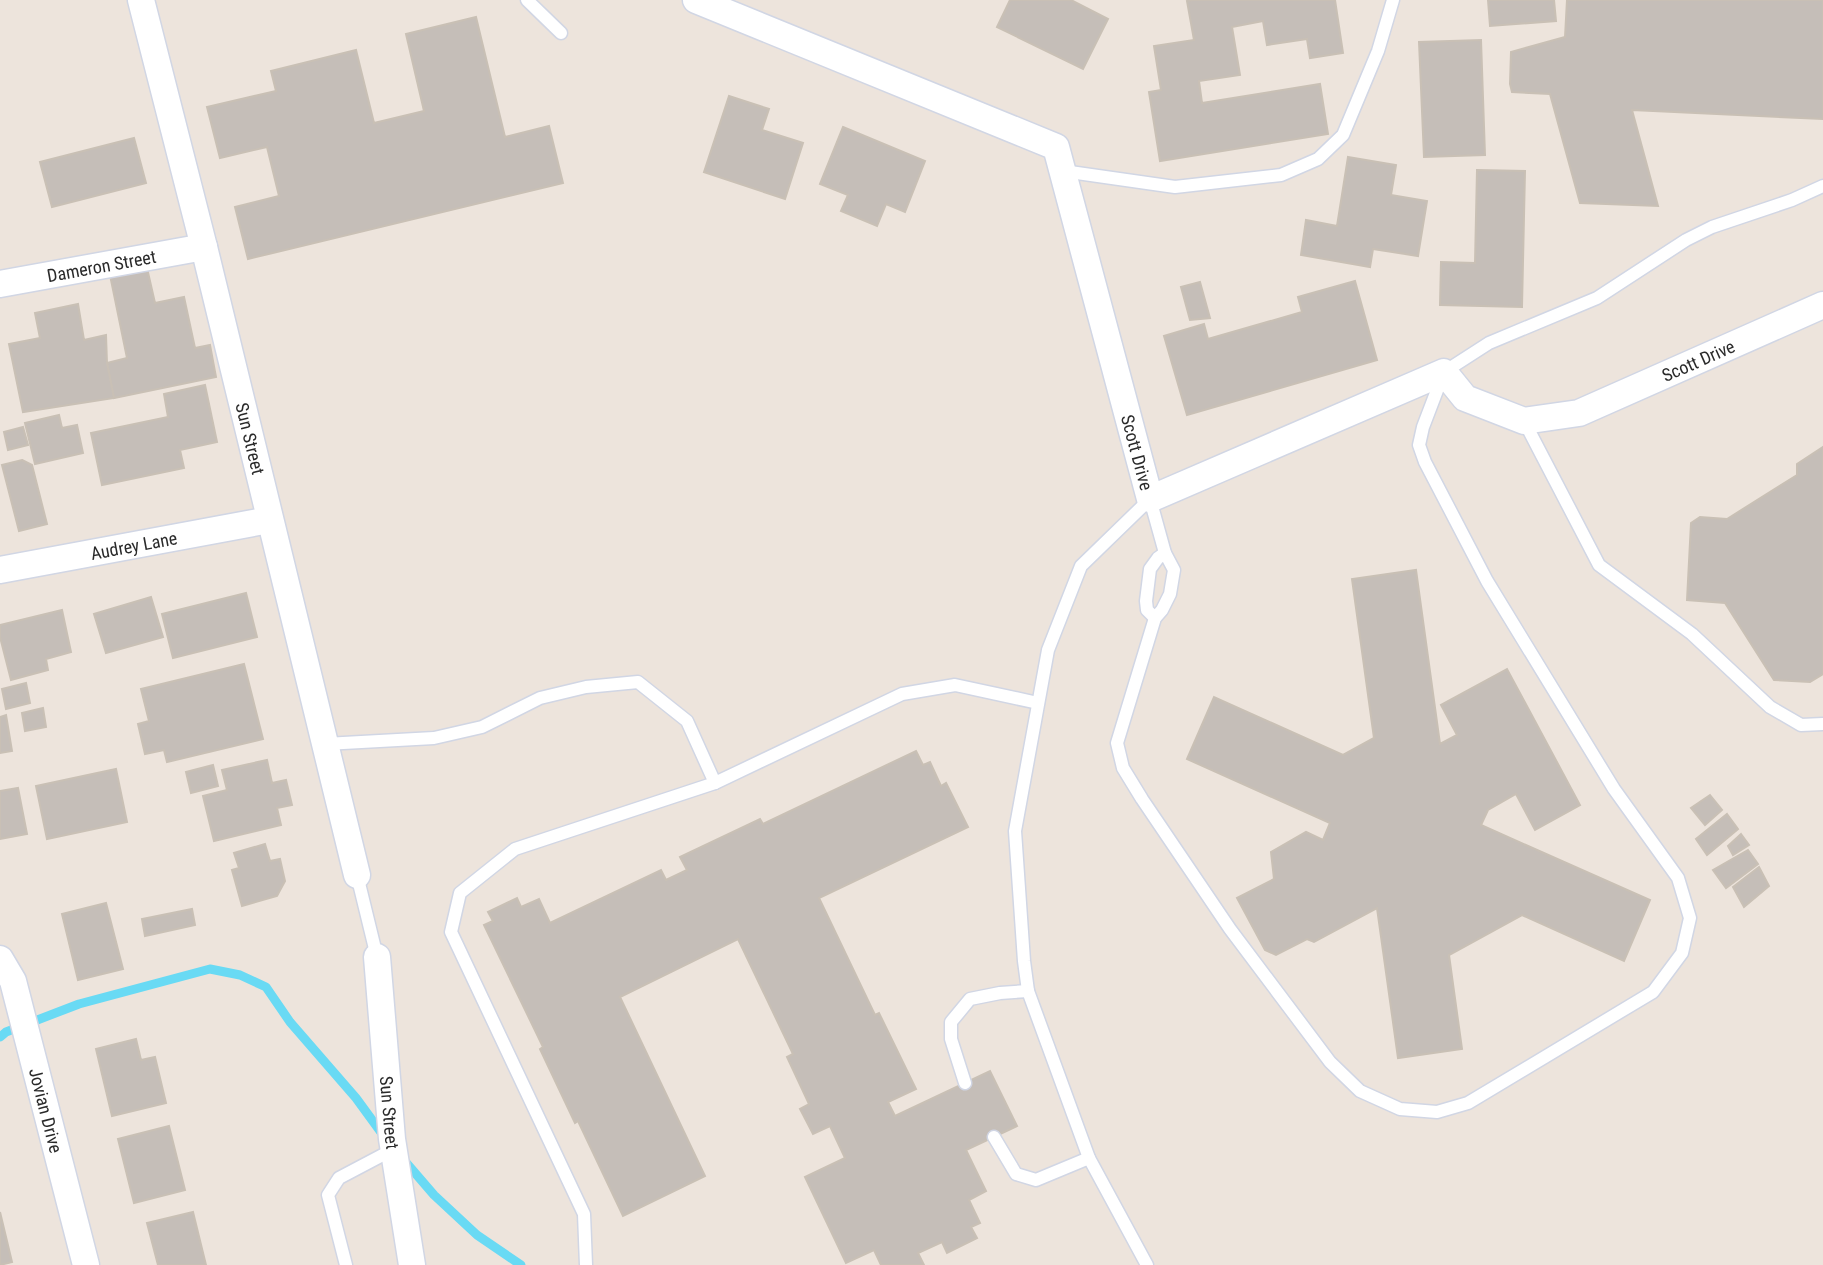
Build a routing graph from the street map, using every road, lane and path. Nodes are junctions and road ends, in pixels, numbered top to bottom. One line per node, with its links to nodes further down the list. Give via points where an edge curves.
1 (141, 0): 8 (street, Sun Street)
2 (527, 0): 5 (lane)
3 (696, 0): 6 (street, Scott Drive, via 1056,147)
4 (1393, 0): 6 (lane, via 1378,51 1343,135 1318,159 1280,174 1175,187)
5 (561, 33)
6 (1063, 172): 13 (street, Scott Drive)
7 (1823, 186): 11 (lane, via 1703,231 1597,298 1489,343)
8 (204, 247): 9 (street, Dameron Street); 14 (street, Sun Street)
9 (0, 284)
10 (1823, 305): 12 (street, Scott Drive, via 1579,413)
11 (1444, 372): 12 (street, Scott Drive, via 1465,398); 13 (street, Scott Drive); 17 (lane, via 1423,427 1419,445 1424,462 1515,627 1614,789 1678,878 1690,918 1682,953 1653,992 1468,1103 1437,1112 1400,1109 1360,1091 1330,1062 1230,929 1123,768 1117,743)
12 (1524, 421): 19 (lane, via 1599,565 1692,634 1770,708 1801,725)
13 (1150, 499): 15 (lane); 18 (lane, via 1081,566 1048,650)
14 (270, 520): 16 (street, Audrey Lane); 20 (street, Sun Street)
15 (1165, 553): 17 (lane, via 1174,570 1170,594); 17 (lane, via 1150,569 1146,601)
16 (0, 570)
17 (1155, 618)
18 (1038, 703): 21 (lane, via 955,685 902,694); 25 (lane, via 1015,831)
19 (1823, 724)
20 (324, 744): 21 (lane, via 434,738 482,727 540,698 638,682 687,721); 22 (street, Sun Street)
21 (715, 783): 33 (lane, via 515,849 460,892 451,932 584,1214)
22 (357, 875): 23 (lane)
23 (377, 957): 28 (street, Sun Street)
24 (0, 959): 30 (street, Jovian Drive, via 13,981)
25 (1028, 991): 26 (lane, via 970,999 951,1022 951,1039); 29 (lane)
26 (965, 1083)
27 (993, 1137): 29 (lane, via 1016,1174 1036,1180)
28 (394, 1149): 31 (lane, via 339,1178 328,1195); 32 (street, Sun Street)
29 (1089, 1158): 34 (lane)
30 (86, 1265)
31 (346, 1265)
32 (412, 1265)
33 (586, 1265)
34 (1147, 1265)

